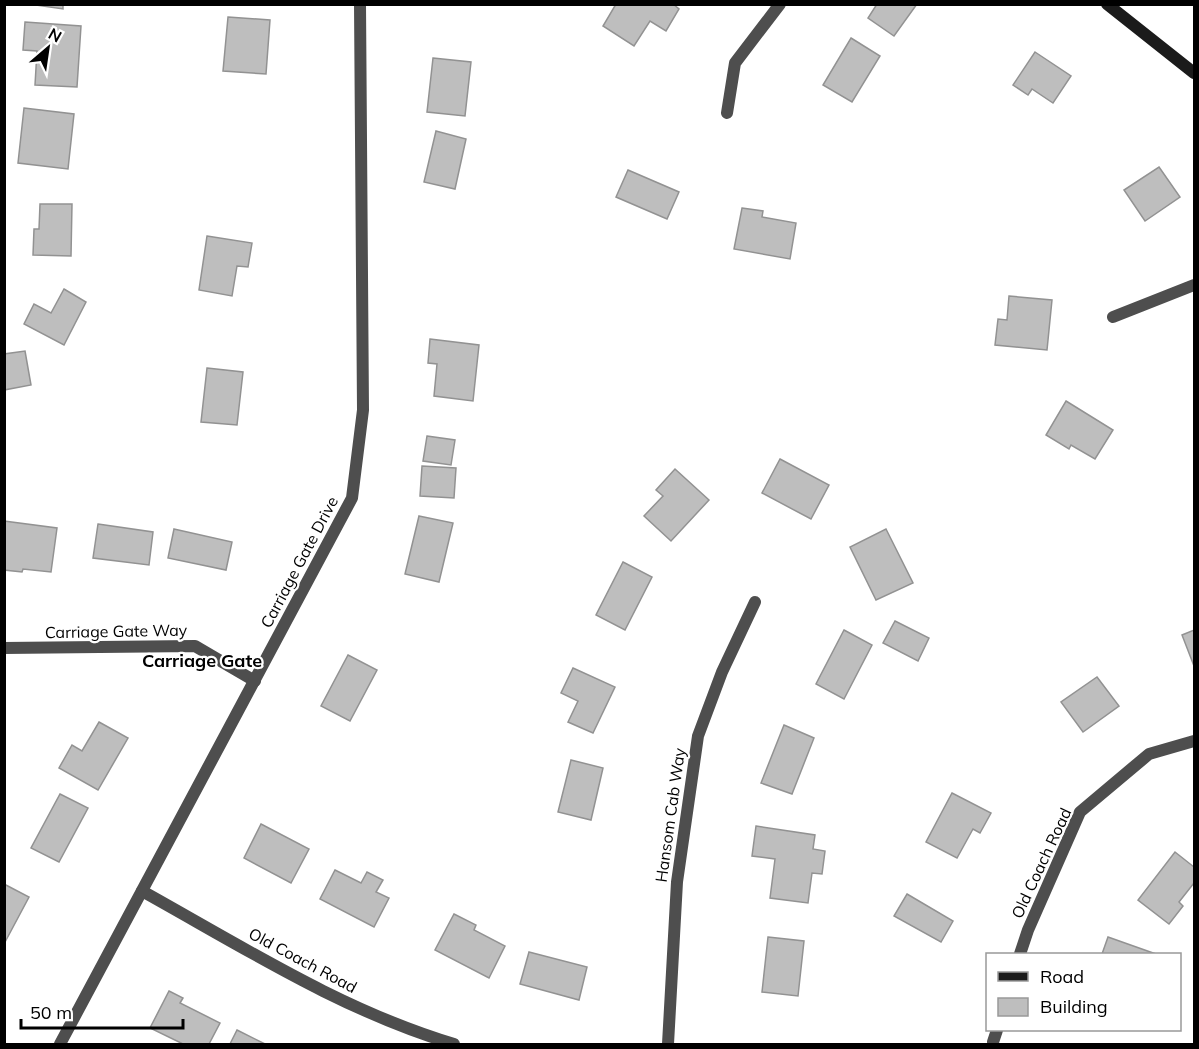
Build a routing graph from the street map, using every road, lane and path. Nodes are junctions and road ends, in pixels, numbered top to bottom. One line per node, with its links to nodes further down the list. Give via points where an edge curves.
1 (360, 4): 10 (street, Carriage Gate Drive, via 363,410 352,498)
2 (780, 4): 5 (street, via 735,63)
3 (1107, 4): 4 (street)
4 (1194, 73)
5 (727, 113)
6 (1194, 285): 7 (street)
7 (1113, 317)
8 (755, 602): 16 (street, Hansom Cab Way, via 698,736 677,882)
9 (4, 648): 10 (street, Carriage Gate Way, via 195,646)
10 (255, 681): 12 (street, Carriage Gate Drive)
11 (1194, 741): 13 (street, Old Coach Road, via 1149,754 1080,812)
12 (142, 891): 14 (street, Carriage Gate Drive); 15 (street, Old Coach Road, via 342,1001)
13 (1020, 953)
14 (60, 1044)
15 (454, 1044)
16 (668, 1044)

